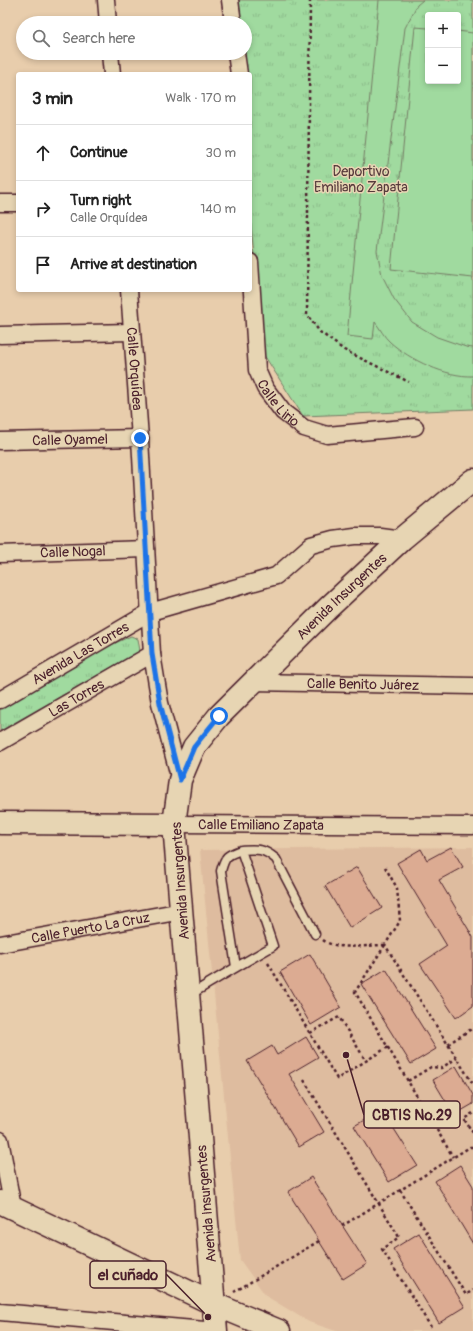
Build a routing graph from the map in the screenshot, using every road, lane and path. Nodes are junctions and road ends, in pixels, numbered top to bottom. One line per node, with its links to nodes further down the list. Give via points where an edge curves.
1 (106, 0): 4 (street)
2 (230, 0): 5 (street)
3 (310, 0): 16 (path, via 307,315 320,332 344,350)
4 (107, 16)
5 (232, 16)
6 (111, 60): 8 (street)
7 (237, 60): 9 (street)
8 (112, 72)
9 (239, 72)
10 (0, 203): 11 (street)
11 (16, 203)
12 (129, 292): 14 (street, Calle Orquídea)
13 (252, 292): 17 (street, Calle Lirio, via 257,370 265,388 283,412 304,428 327,435)
14 (131, 332): 15 (street); 18 (street, Calle Orquídea)
15 (0, 335)
16 (409, 382)
17 (415, 427)
18 (140, 438): 19 (street, Calle Oyamel); 22 (street, Calle Orquídea)
19 (0, 441)
20 (473, 480): 21 (main road, Avenida Insurgentes)
21 (402, 540): 24 (street, Avenida Las Torres, via 380,536 355,536 311,545 276,576); 26 (main road, Avenida Insurgentes)
22 (146, 549): 23 (street, Calle Nogal); 24 (street, Calle Orquídea)
23 (0, 554)
24 (150, 612): 25 (street, Calle Orquídea); 28 (street, Avenida Las Torres)
25 (152, 654): 29 (street, Las Torres); 30 (street, Calle Orquídea, via 160,703)
26 (252, 682): 27 (street, Calle Benito Juárez); 30 (main road, Avenida Insurgentes, via 194,747)
27 (473, 686)
28 (0, 700)
29 (0, 742)
30 (180, 780): 32 (main road, Avenida Insurgentes)
31 (0, 823): 32 (main road, Calle Emiliano Zapata)
32 (174, 824): 33 (street, Calle Emiliano Zapata); 36 (main road, Avenida Insurgentes)
33 (473, 826)
34 (241, 850): 37 (lane, via 259,849 276,859); 40 (lane, via 273,946); 41 (lane, via 224,860 221,871)
35 (385, 867): 39 (path, via 397,888 400,921)
36 (182, 911): 38 (street, Calle Puerto La Cruz); 42 (main road, Avenida Insurgentes)
37 (315, 934): 39 (path, via 328,944 342,947)
38 (0, 944)
39 (386, 944): 45 (path); 46 (path, via 355,992)
40 (261, 952): 41 (lane); 44 (path)
41 (236, 967): 42 (lane)
42 (189, 995): 63 (main road, Avenida Insurgentes)
43 (473, 1028): 45 (path)
44 (310, 1033): 48 (path, via 339,1017); 48 (path, via 337,1079)
45 (448, 1044): 47 (path)
46 (388, 1047): 48 (path); 50 (path)
47 (457, 1058): 50 (path, via 440,1068 431,1067); 51 (path)
48 (366, 1061)
49 (304, 1080): 58 (path)
50 (408, 1081): 56 (path)
51 (473, 1084)
52 (473, 1113): 53 (path, via 464,1119)
53 (473, 1133)
54 (0, 1140): 59 (street)
55 (473, 1147): 56 (path)
56 (453, 1157): 57 (path)
57 (400, 1190): 58 (path); 62 (path, via 466,1295)
58 (378, 1203): 60 (path); 65 (path, via 399,1237 382,1249)
59 (6, 1205): 63 (main road)
60 (342, 1226)
61 (319, 1241): 63 (path)
62 (473, 1290)
63 (214, 1304): 66 (main road, Avenida Insurgentes); 67 (main road)
64 (0, 1312): 66 (street)
65 (431, 1327)
66 (216, 1331)
67 (279, 1331)

